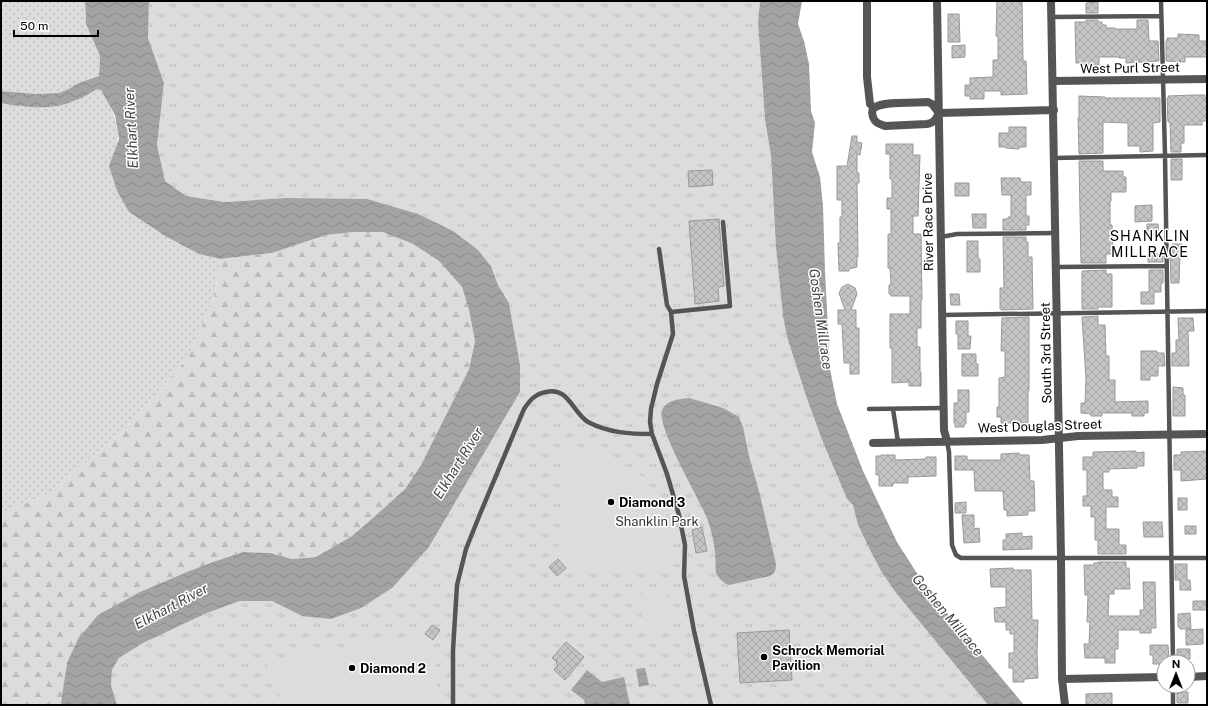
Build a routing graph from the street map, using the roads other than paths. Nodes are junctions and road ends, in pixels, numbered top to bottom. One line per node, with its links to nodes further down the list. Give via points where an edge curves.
1 (866, 1): 10 (street, via 867,77 870,104)
2 (937, 1): 12 (street, River Race Drive)
3 (1052, 1): 6 (street, South 3rd Street)
4 (1160, 1): 5 (lane)
5 (1161, 16): 6 (lane); 8 (lane)
6 (1052, 17): 9 (street, South 3rd Street)
7 (1207, 79): 8 (street, West Purl Street)
8 (1162, 80): 9 (street, West Purl Street); 13 (lane)
9 (1053, 81): 11 (street, South 3rd Street)
10 (874, 108): 12 (street, via 883,104 928,102); 12 (street, via 872,112 875,121 885,126 932,123)
11 (1054, 110): 12 (street); 15 (street, South 3rd Street)
12 (939, 112): 18 (street, River Race Drive)
13 (1165, 155): 14 (lane); 15 (lane); 20 (lane)
14 (1207, 155)
15 (1054, 158): 17 (street, South 3rd Street)
16 (723, 222): 24 (lane, via 730,306)
17 (1056, 233): 18 (lane, via 957,234); 21 (street, South 3rd Street)
18 (941, 237): 26 (street, River Race Drive)
19 (660, 249): 24 (lane, via 667,305)
20 (1166, 266): 21 (lane); 22 (lane)
21 (1056, 267): 25 (street, South 3rd Street)
22 (1167, 311): 23 (lane); 25 (lane); 31 (lane)
23 (1207, 311)
24 (671, 312): 30 (lane, via 674,334 651,409)
25 (1057, 313): 26 (lane); 33 (street, South 3rd Street)
26 (942, 315): 28 (street, River Race Drive)
27 (893, 408): 28 (lane); 29 (lane); 35 (lane)
28 (943, 408): 34 (street, River Race Drive)
29 (869, 409)
30 (652, 434): 46 (lane, via 624,434 587,421 576,412 564,395 557,392 544,392 530,400 466,549 457,592); 47 (lane, via 680,515 685,546 684,576)
31 (1169, 434): 32 (street, West Douglas Street); 33 (street, West Douglas Street); 38 (lane)
32 (1207, 434)
33 (1059, 438): 34 (street, West Douglas Street); 37 (street, South 3rd Street)
34 (946, 441): 35 (street, West Douglas Street); 37 (lane, via 949,452 952,545 956,555 961,558)
35 (898, 442): 36 (street, West Douglas Street)
36 (873, 443)
37 (1061, 558): 38 (lane); 44 (street, South 3rd Street)
38 (1170, 558): 39 (lane); 40 (lane)
39 (1207, 558)
40 (1173, 654)
41 (1207, 676): 43 (street)
42 (1156, 677): 44 (street)
43 (1196, 677)
44 (1062, 679): 48 (street, South 3rd Street)
45 (1173, 694): 49 (lane)
46 (453, 705)
47 (711, 705)
48 (1064, 705)
49 (1173, 705)

